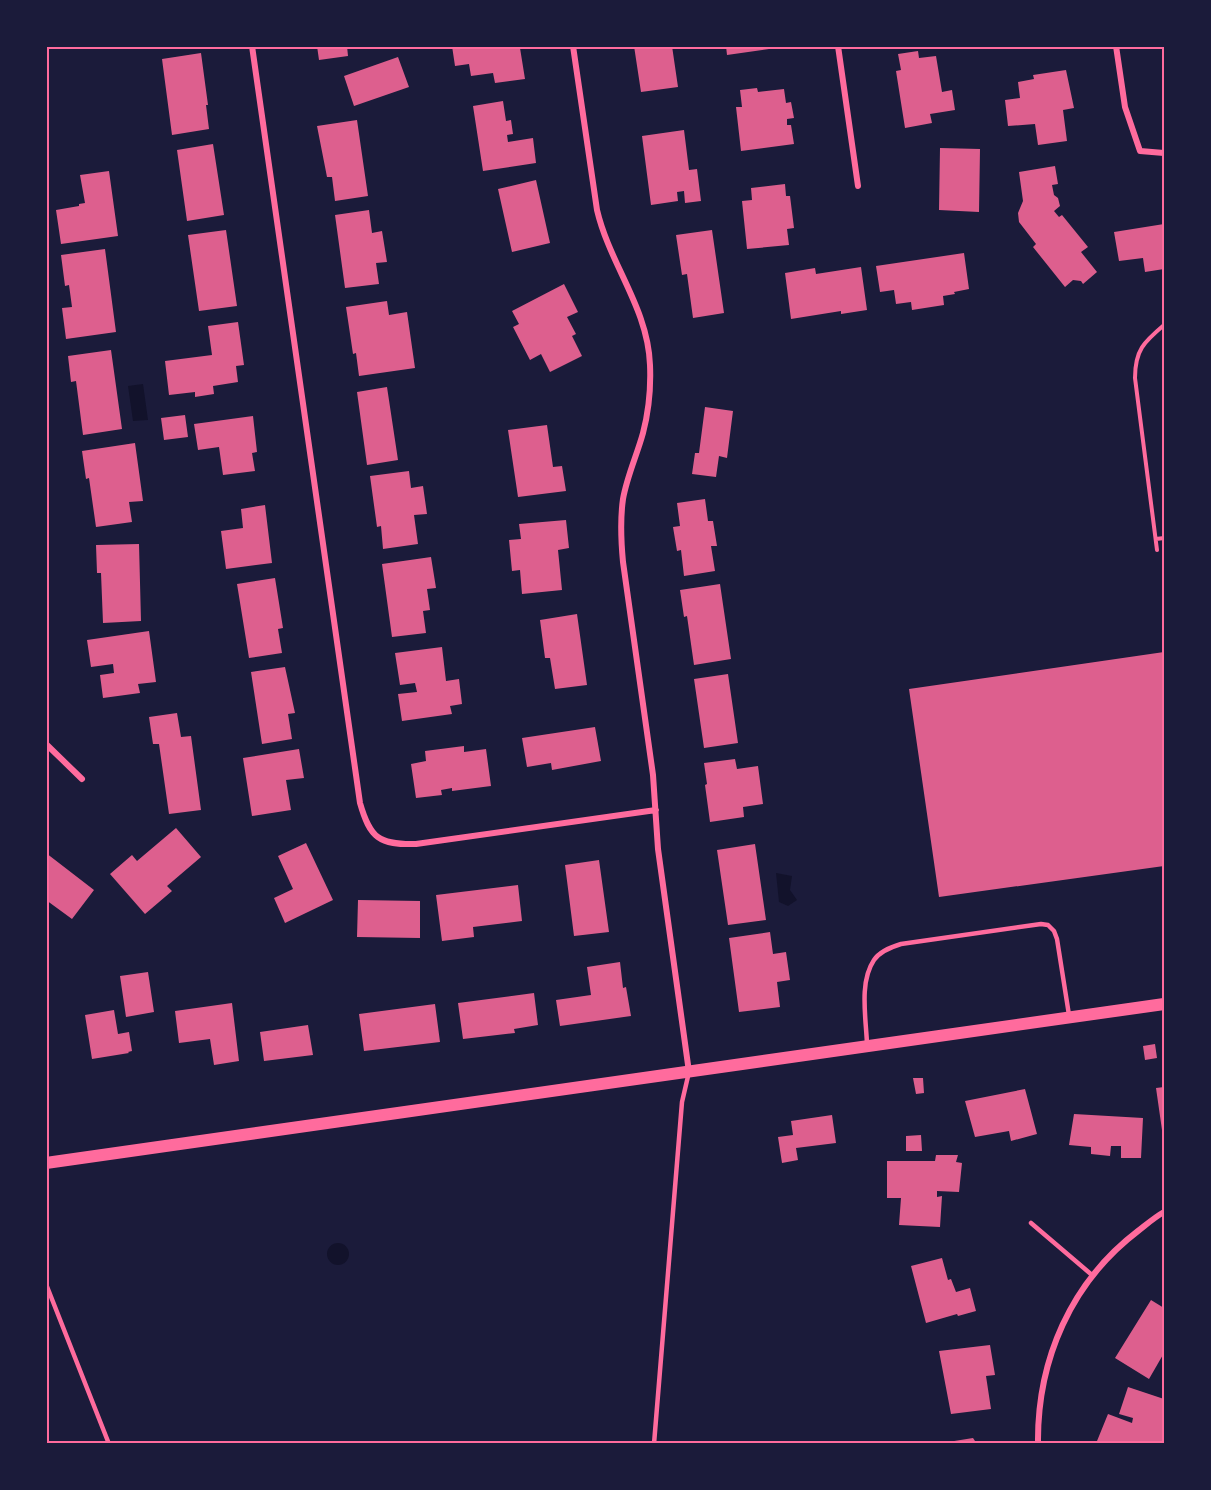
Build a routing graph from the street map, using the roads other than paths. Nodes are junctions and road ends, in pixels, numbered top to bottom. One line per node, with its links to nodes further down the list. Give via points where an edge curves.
1 (252, 46): 9 (street, via 366,824 376,838 394,844 416,844)
2 (573, 46): 9 (street, via 597,210 603,233 640,316 650,362 650,398 623,497 620,531)
3 (838, 46): 6 (street)
4 (1116, 46): 5 (street, via 1125,107 1140,151)
5 (1164, 153)
6 (858, 186)
7 (46, 744): 8 (street)
8 (82, 779)
9 (656, 810): 13 (street)
10 (1164, 1005): 11 (main road)
11 (1070, 1018): 12 (main road); 12 (lane, via 1057,939 1048,924 1041,924 901,944 882,951 867,975)
12 (867, 1047): 13 (main road)
13 (689, 1072): 14 (main road); 20 (lane, via 682,1105)
14 (46, 1162)
15 (1164, 1212): 17 (street, via 1122,1243)
16 (1031, 1223): 17 (lane)
17 (1092, 1275): 21 (street, via 1063,1321 1046,1370)
18 (46, 1284): 19 (lane)
19 (109, 1443)
20 (654, 1443)
21 (1038, 1443)

